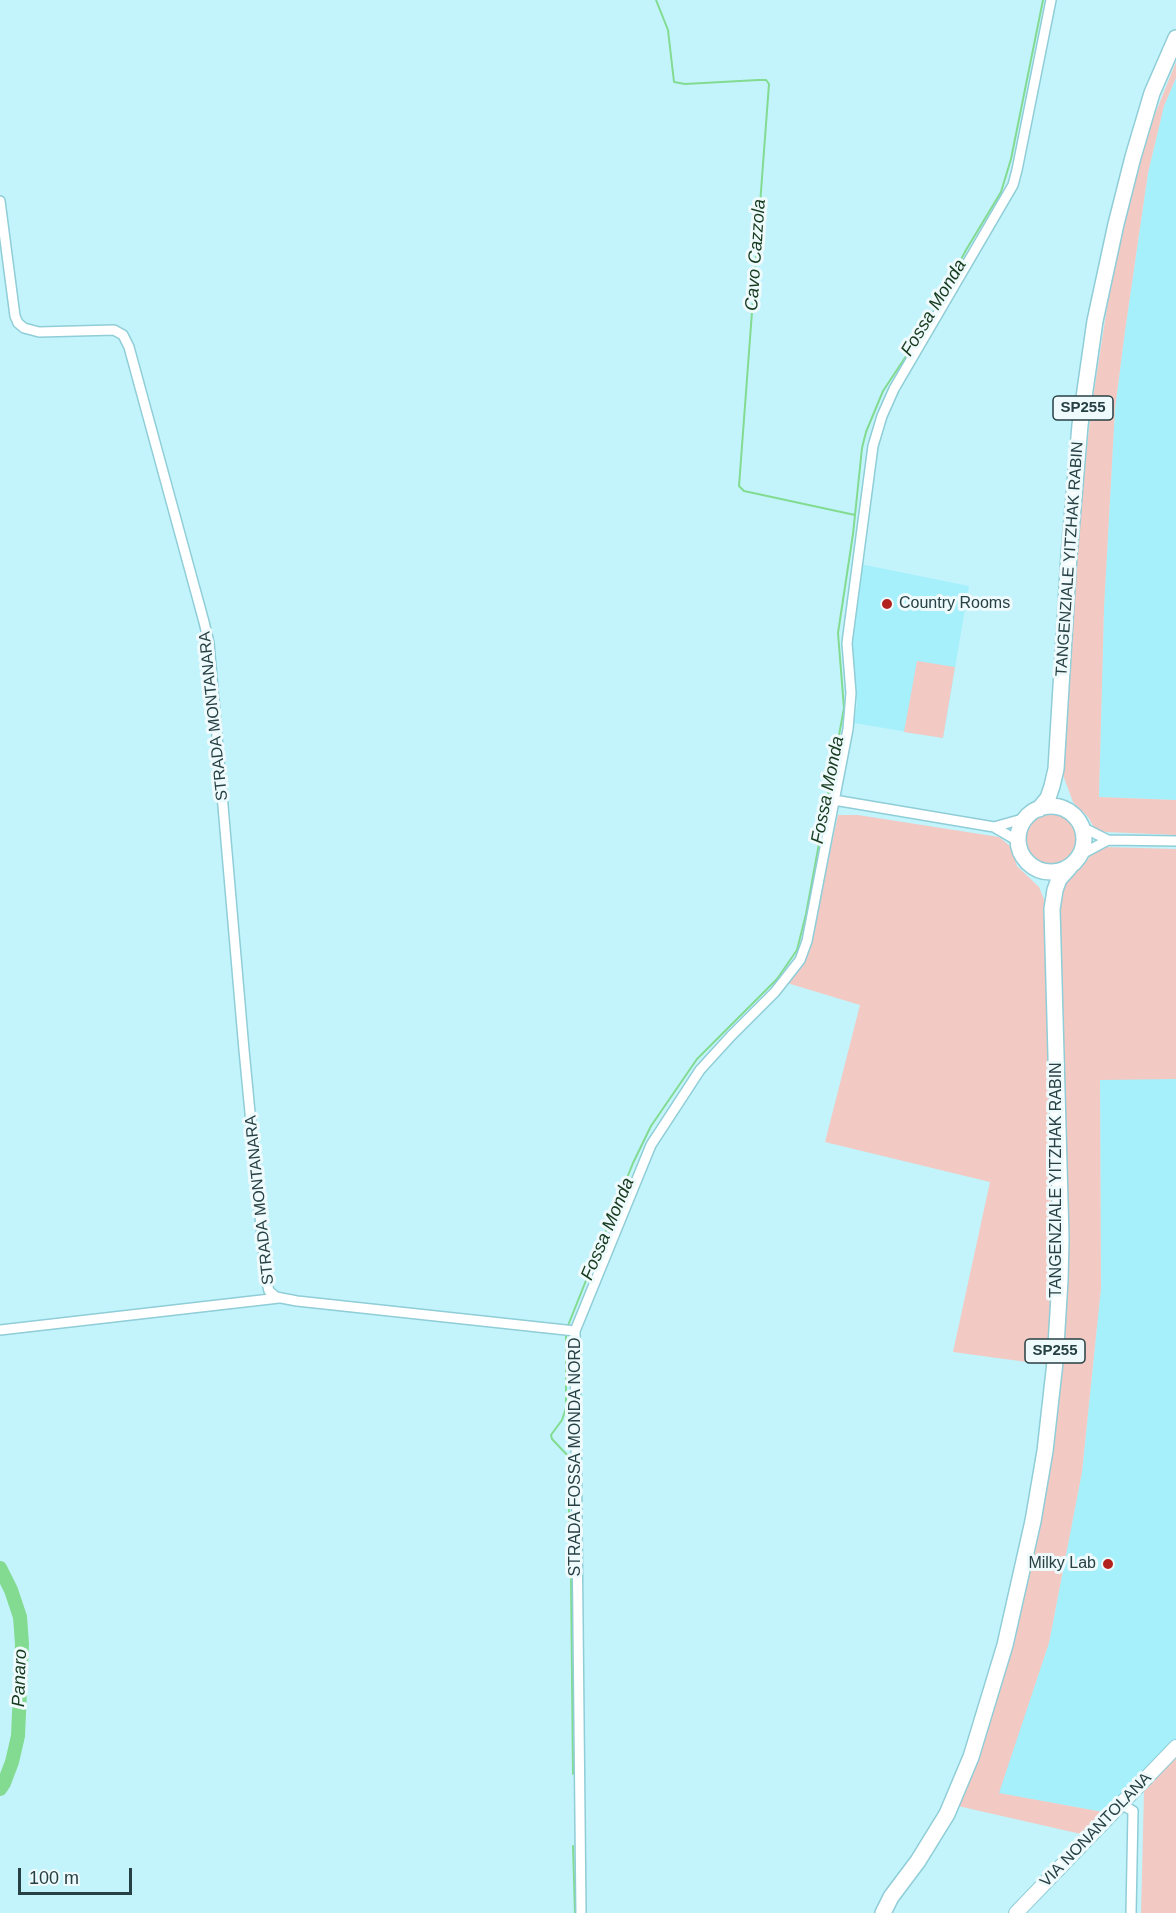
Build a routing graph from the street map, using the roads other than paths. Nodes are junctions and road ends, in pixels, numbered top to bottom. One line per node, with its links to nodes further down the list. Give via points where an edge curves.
1 (1052, 0): 5 (street, STRADA FOSSA MONDA NORD, via 1013,185 894,389 876,434 847,643 851,706)
2 (1176, 38): 4 (main road, TANGENZIALE YITZHAK RABIN / SP255, via 1152,93 1136,147 1095,321 1080,425)
3 (0, 201): 18 (street, STRADA MONTANARA, via 18,323 39,332 114,330 123,335 129,347 204,622 209,643 266,1280 269,1291)
4 (1056, 769): 6 (main road, TANGENZIALE YITZHAK RABIN / SP255, via 1050,792); 7 (main road, TANGENZIALE YITZHAK RABIN / SP255)
5 (834, 800): 10 (street); 20 (street, STRADA FOSSA MONDA NORD, via 801,960 700,1070 651,1145)
6 (1039, 808): 7 (main road); 8 (main road, TANGENZIALE YITZHAK RABIN / SP255)
7 (1068, 810): 9 (main road, TANGENZIALE YITZHAK RABIN / SP255)
8 (1026, 818): 10 (street); 11 (main road)
9 (1082, 827): 12 (street); 14 (main road, via 1085,837)
10 (994, 828): 11 (street)
11 (1018, 840): 15 (main road, TANGENZIALE YITZHAK RABIN / SP255, via 1023,856)
12 (1108, 840): 13 (street); 14 (street)
13 (1176, 841)
14 (1080, 855): 16 (main road, TANGENZIALE YITZHAK RABIN / SP255)
15 (1034, 867): 16 (main road, via 1052,872); 17 (main road, TANGENZIALE YITZHAK RABIN / SP255)
16 (1069, 868): 17 (main road, TANGENZIALE YITZHAK RABIN / SP255, via 1059,879)
17 (1052, 909): 23 (main road, TANGENZIALE YITZHAK RABIN / SP255, via 1061,1238 1055,1362 1045,1451 1005,1645 971,1757 947,1814)
18 (279, 1298): 19 (street, STRADA MONTANARA); 20 (street, STRADA MONTANARA)
19 (0, 1330)
20 (570, 1331): 25 (street, STRADA FOSSA MONDA NORD)
21 (1176, 1747): 22 (main road, VIA NONANTOLANA)
22 (1120, 1804): 29 (main road, VIA NONANTOLANA); 30 (street, via 1133,1811)
23 (918, 1860): 24 (main road, TANGENZIALE YITZHAK RABIN / SP255); 28 (main road, TANGENZIALE YITZHAK RABIN / SP255, via 902,1892)
24 (891, 1897): 26 (main road, SP255); 27 (main road, TANGENZIALE YITZHAK RABIN / SP255)
25 (581, 1913)
26 (878, 1913)
27 (883, 1913)
28 (897, 1913)
29 (1016, 1913)
30 (1131, 1913)

